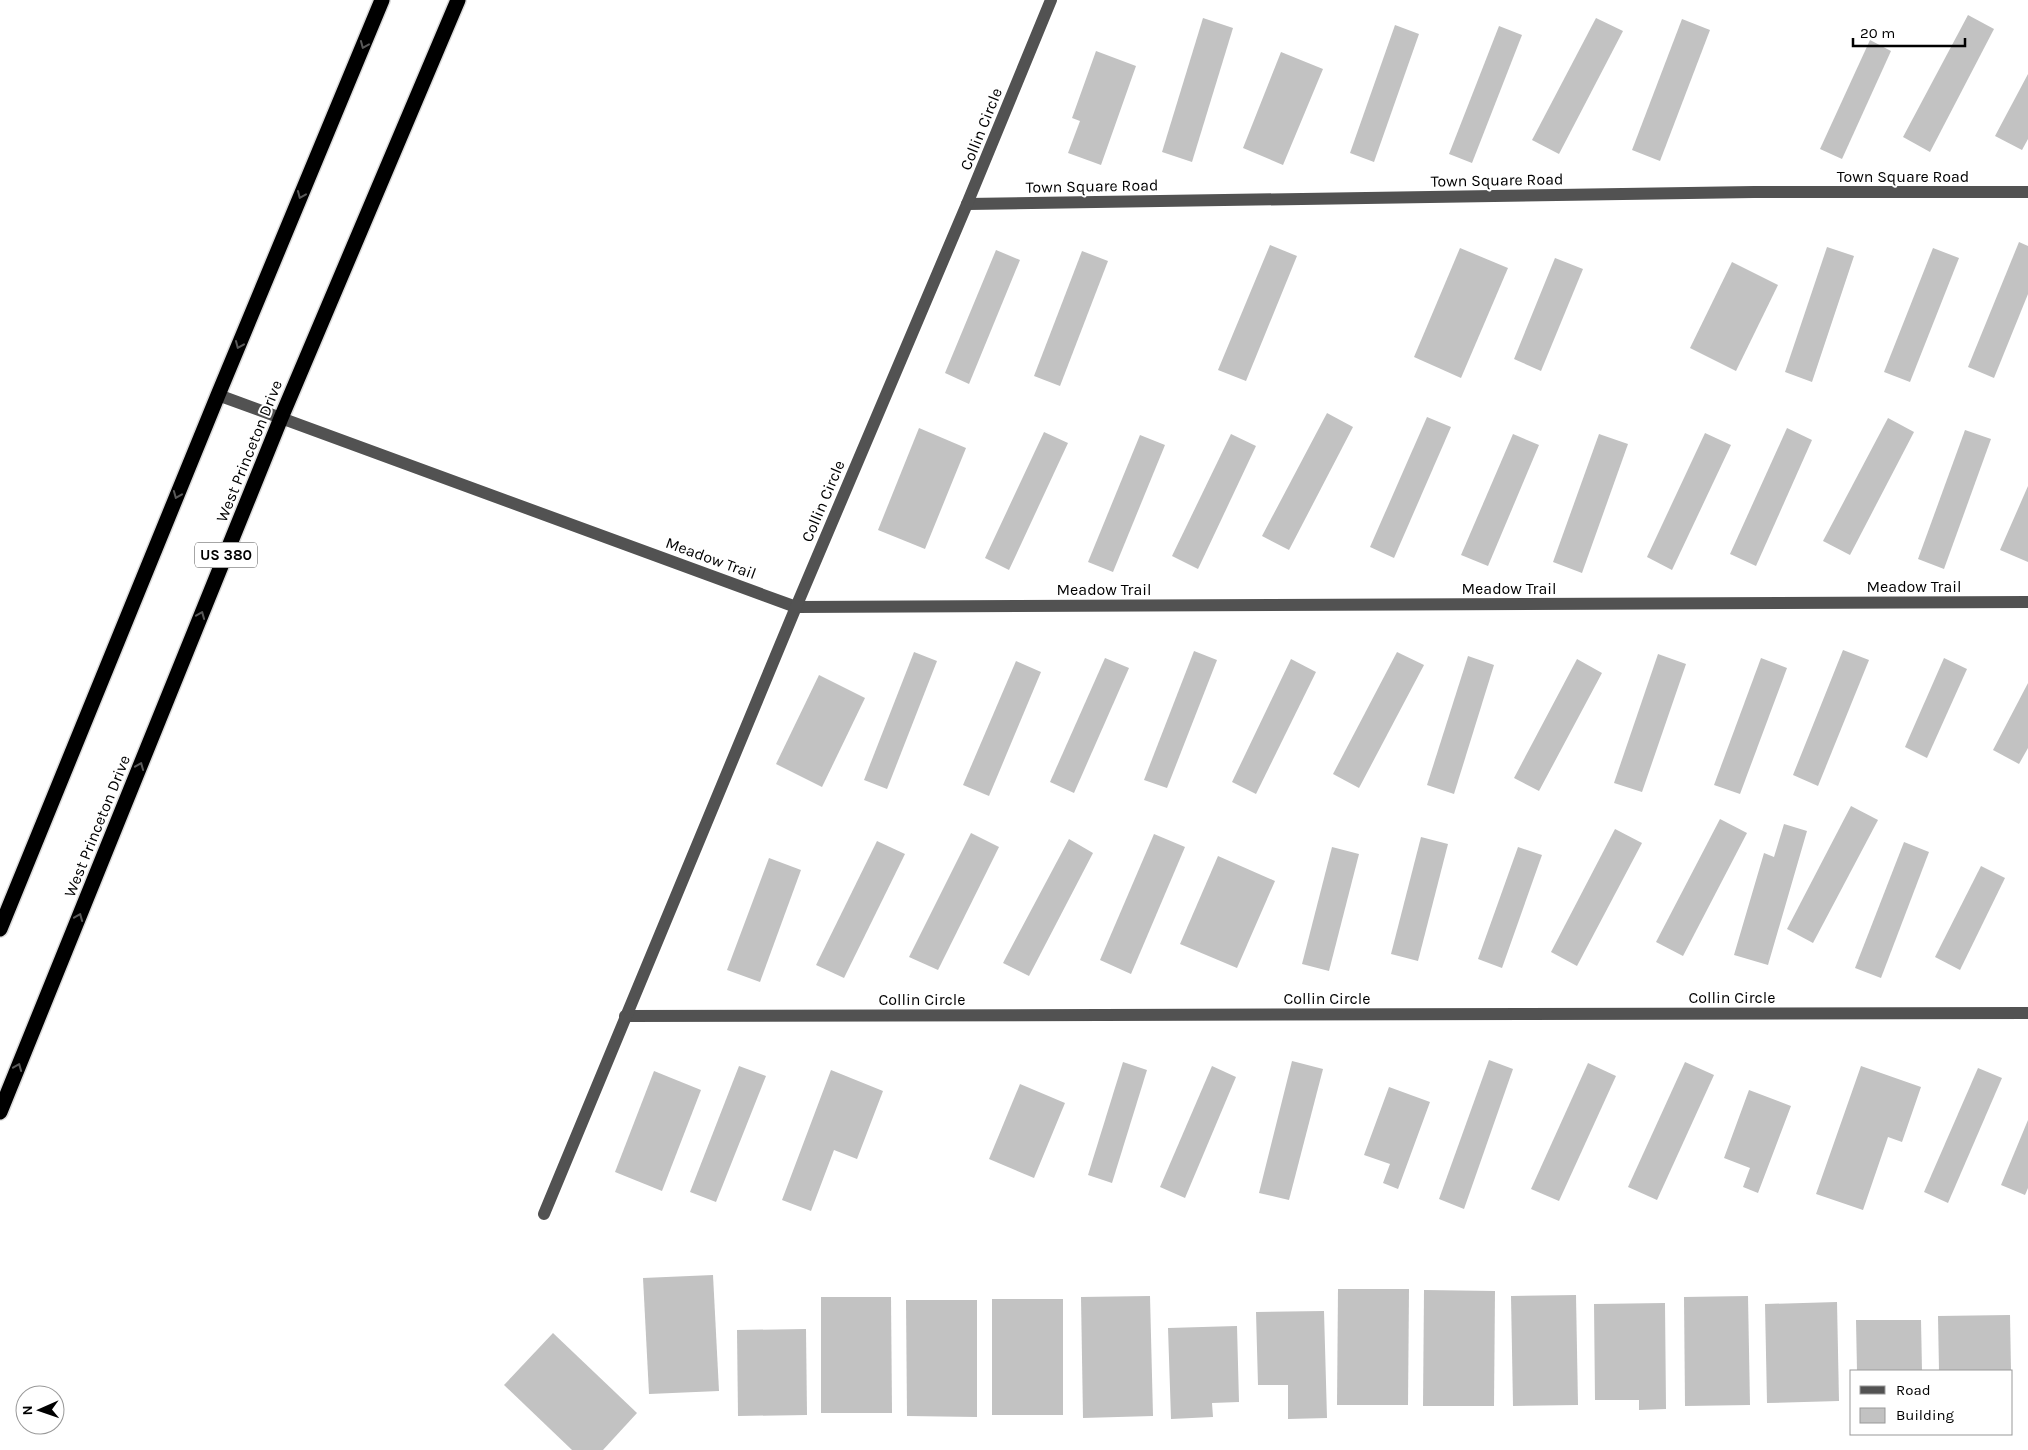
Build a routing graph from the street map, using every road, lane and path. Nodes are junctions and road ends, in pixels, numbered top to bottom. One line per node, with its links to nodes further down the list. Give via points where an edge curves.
1 (382, 0): 6 (highway, one-way to 6)
2 (458, 0): 7 (highway, West Princeton Drive / US 380)
3 (1051, 0): 5 (street, Collin Circle)
4 (2028, 192): 5 (street, Town Square Road, via 1754,192)
5 (967, 204): 9 (street, Collin Circle)
6 (218, 395): 7 (street, Meadow Trail); 10 (highway, one-way to 10)
7 (281, 418): 9 (street, Meadow Trail); 13 (highway, West Princeton Drive / US 380, one-way to 7)
8 (2028, 602): 9 (street, Meadow Trail)
9 (796, 606): 12 (street, Collin Circle)
10 (0, 929)
11 (2028, 1013): 12 (street, Collin Circle)
12 (625, 1016): 14 (street, Collin Circle)
13 (0, 1112)
14 (544, 1214)

